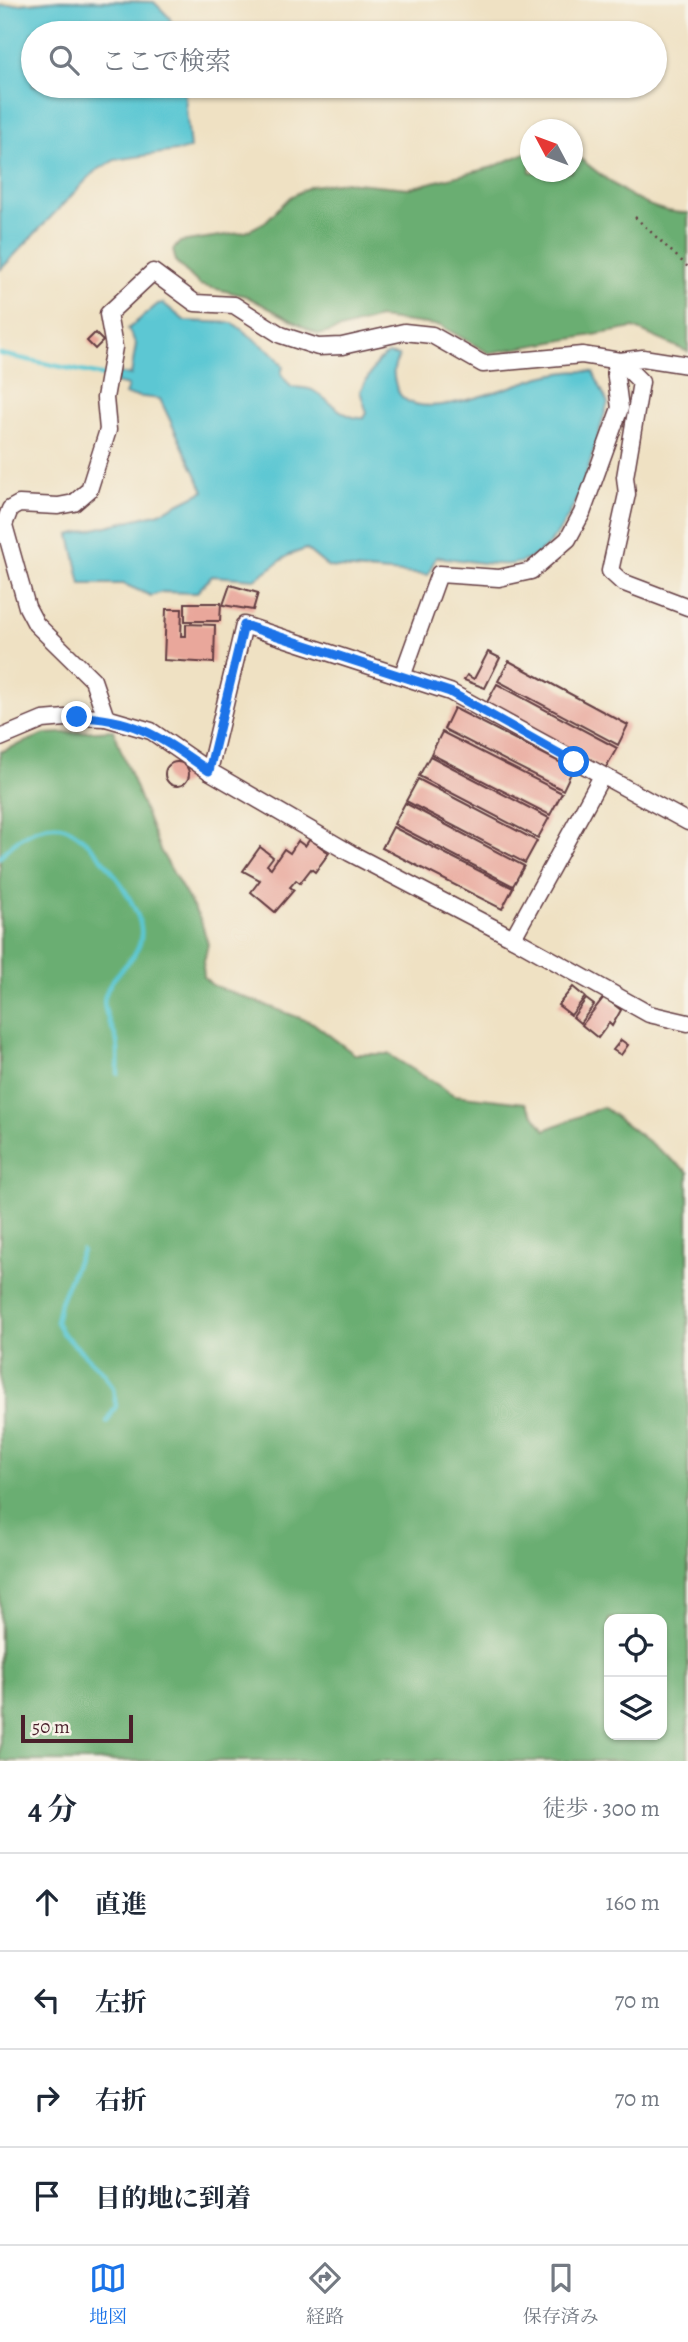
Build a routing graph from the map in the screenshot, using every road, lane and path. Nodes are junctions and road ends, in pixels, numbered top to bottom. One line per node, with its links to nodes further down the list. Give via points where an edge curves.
1 (635, 218): 2 (path)
2 (688, 267)
3 (620, 361): 4 (street, via 643,358); 5 (street, via 640,382 625,477 627,494 610,571 622,582); 6 (street, via 615,370 620,408 568,539 531,571 499,578 439,574); 7 (street, via 582,355 483,364 432,335 404,332 318,347 281,335 234,305 195,303 153,272 108,314 114,347 105,398 108,430 89,490 74,503 19,504 10,509 4,525 27,607 36,624 93,680)
4 (688, 365)
5 (688, 607)
6 (402, 674): 9 (street, via 244,625); 10 (street, via 450,692)
7 (106, 718): 8 (street, via 43,720); 9 (street, via 151,731)
8 (0, 737)
9 (209, 771): 12 (street, via 350,853)
10 (602, 776): 11 (street); 12 (street)
11 (688, 822)
12 (513, 938): 13 (street, via 649,1014)
13 (688, 1023)

